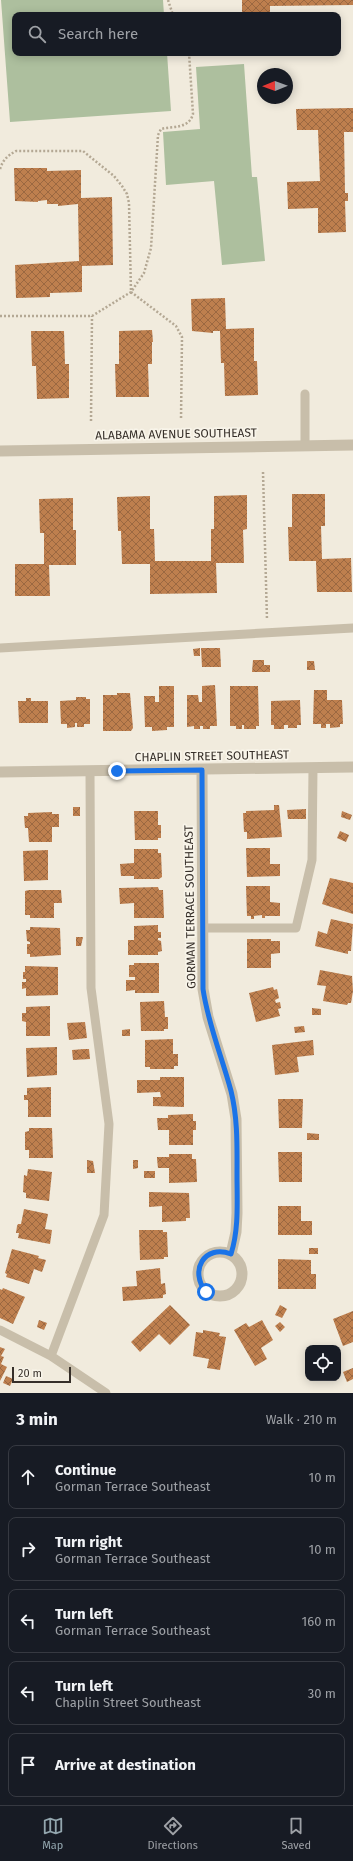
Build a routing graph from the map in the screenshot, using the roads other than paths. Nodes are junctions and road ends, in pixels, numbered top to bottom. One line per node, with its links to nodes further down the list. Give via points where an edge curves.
1 (304, 394): 2 (lane)
2 (305, 445): 3 (street, ALABAMA AVENUE SOUTHEAST); 4 (street, ALABAMA AVENUE SOUTHEAST)
3 (353, 445)
4 (0, 451)
5 (353, 628): 6 (lane)
6 (0, 648)
7 (353, 767): 8 (street, CHAPLIN STREET SOUTHEAST)
8 (313, 768): 9 (street, CHAPLIN STREET SOUTHEAST); 12 (lane, via 312,860 296,928)
9 (202, 770): 10 (street, CHAPLIN STREET SOUTHEAST); 12 (street, GORMAN TERRACE SOUTHEAST)
10 (90, 771): 11 (street, CHAPLIN STREET SOUTHEAST); 15 (lane, via 91,988 109,1124 104,1215)
11 (0, 772)
12 (202, 928): 13 (street, GORMAN TERRACE SOUTHEAST, via 204,1000 232,1094 236,1119 237,1224)
13 (231, 1254): 13 (street, via 217,1252 201,1262 198,1279 206,1292 220,1297 229,1295 240,1286 241,1266)
14 (0, 1330): 15 (lane)
15 (51, 1356): 16 (lane)
16 (106, 1393)

